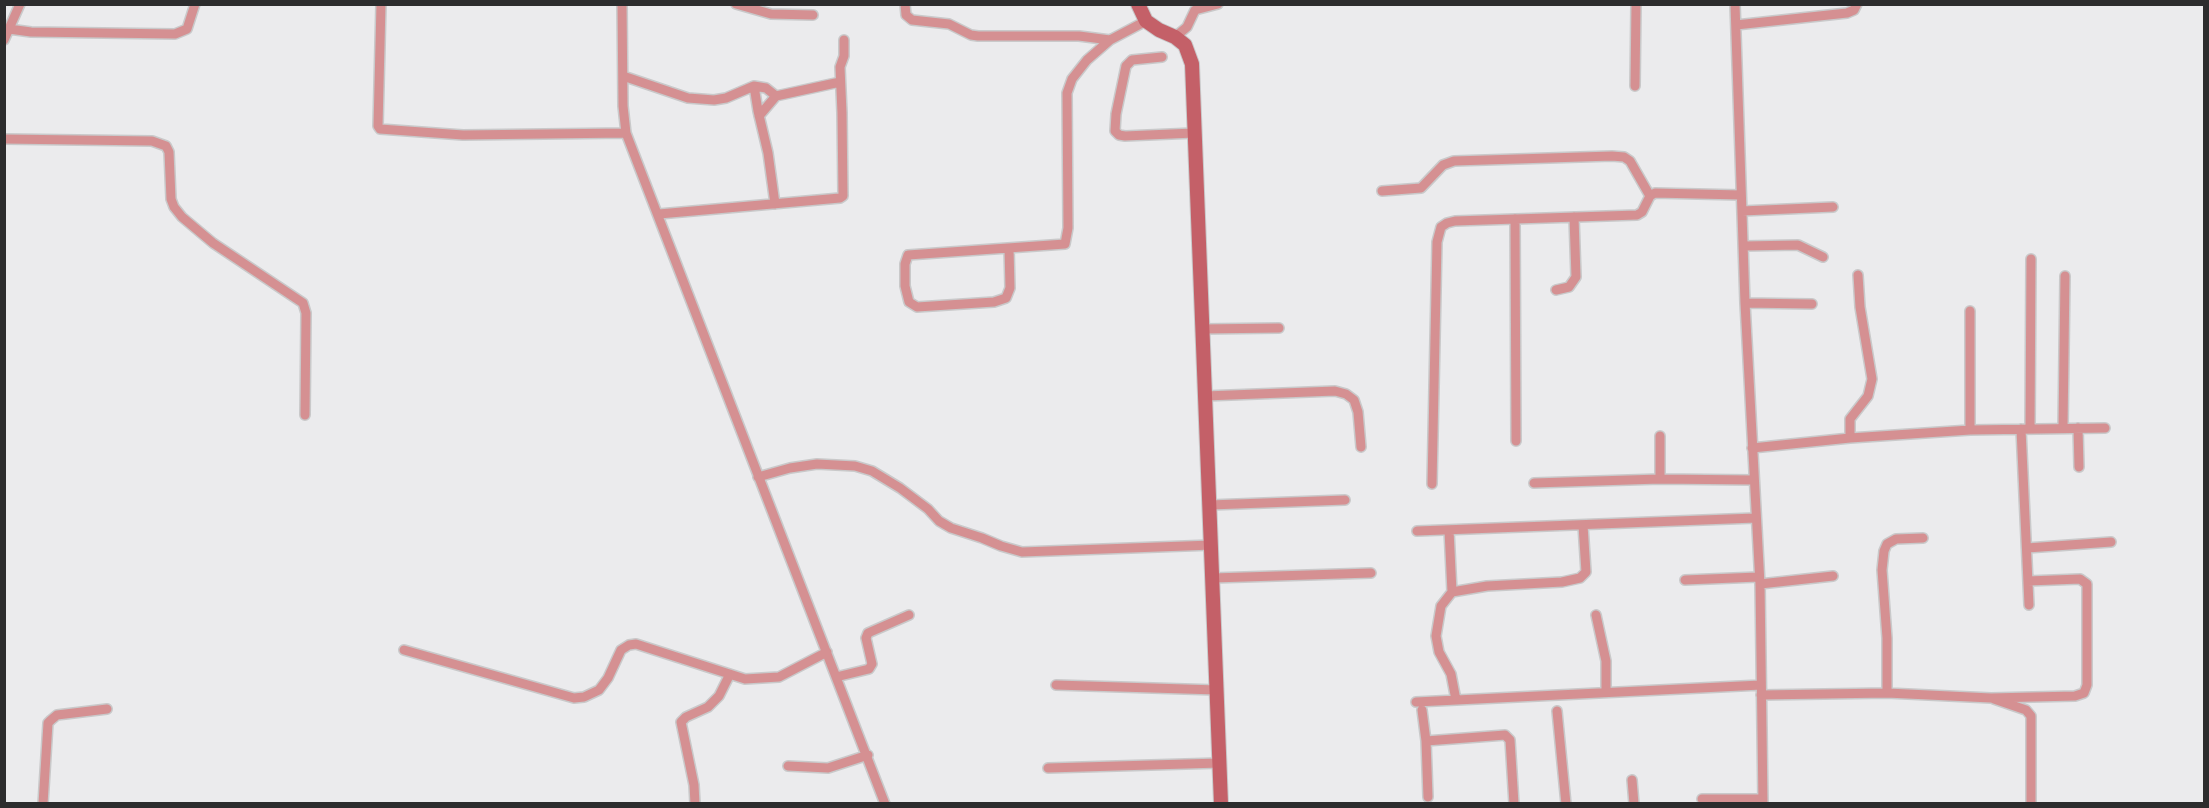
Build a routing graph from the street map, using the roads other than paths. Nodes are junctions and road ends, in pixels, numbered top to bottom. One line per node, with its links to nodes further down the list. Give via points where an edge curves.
1 (20, 4): 15 (street)
2 (195, 4): 15 (street, via 187,29 175,34)
3 (381, 4): 27 (street, via 380,129 462,135)
4 (622, 4): 21 (street)
5 (736, 4): 12 (street, via 780,15)
6 (905, 4): 19 (street, via 906,15 912,20 949,24 971,35)
7 (1138, 4): 13 (street)
8 (1218, 4): 16 (street, via 1196,10 1187,27)
9 (1636, 4): 24 (street)
10 (1735, 4): 14 (street)
11 (1857, 4): 14 (street, via 1847,13)
12 (813, 15)
13 (1146, 21): 16 (street); 19 (street)
14 (1736, 25): 31 (street)
15 (9, 29): 17 (street)
16 (1175, 37): 28 (street, via 1188,50 1192,64)
17 (4, 40)
18 (844, 40): 22 (street)
19 (1110, 40): 40 (street, via 1072,79 1067,93 1065,244)
20 (1162, 57): 28 (street, via 1132,60 1126,66 1115,131 1125,136)
21 (622, 76): 23 (street, via 688,98 726,98); 27 (street)
22 (840, 82): 25 (street); 33 (street, via 843,196)
23 (754, 86): 25 (street, via 766,88); 26 (street)
24 (1635, 86)
25 (776, 96): 26 (street)
26 (759, 116): 33 (street)
27 (626, 133): 36 (street)
28 (1194, 133): 50 (street)
29 (4, 139): 52 (street, via 152,141 166,146 171,199 182,217 213,243 303,303)
30 (1382, 191): 32 (street, via 1421,188 1443,165 1454,161 1612,156 1630,161)
31 (1741, 195): 32 (street); 35 (street)
32 (1650, 196): 37 (street, via 1637,215)
33 (775, 204): 36 (street)
34 (1833, 207): 35 (street)
35 (1742, 211): 39 (street)
36 (659, 214): 64 (street)
37 (1574, 217): 38 (street); 45 (street, via 1576,277 1569,287)
38 (1515, 219): 60 (street); 68 (street, via 1447,223 1438,234)
39 (1744, 246): 41 (street, via 1798,245); 46 (street)
40 (1009, 248): 40 (street, via 908,255 905,286 909,302 917,307 1006,298 1010,288)
41 (1822, 257)
42 (2031, 259): 56 (street)
43 (1858, 275): 59 (street, via 1872,379 1868,396 1850,418)
44 (2065, 276): 53 (street)
45 (1556, 290)
46 (1745, 303): 47 (street); 62 (street)
47 (1812, 304)
48 (1970, 310): 57 (street)
49 (1279, 328): 50 (street)
50 (1203, 329): 51 (street)
51 (1205, 396): 61 (street, via 1335,391 1346,394 1358,412); 70 (street)
52 (305, 415)
53 (2063, 428): 54 (street); 56 (street)
54 (2078, 428): 55 (street); 63 (street)
55 (2104, 428)
56 (2026, 429): 57 (street); 78 (street)
57 (1970, 430): 59 (street)
58 (1660, 436): 65 (street)
59 (1850, 438): 62 (street)
60 (1515, 441)
61 (1361, 447)
62 (1752, 448): 66 (street)
63 (2079, 466)
64 (758, 477): 77 (street, via 817,464 855,466 900,488 951,528 1023,552); 90 (street)
65 (1660, 479): 66 (street); 67 (street)
66 (1754, 480): 71 (street)
67 (1534, 483)
68 (1432, 484)
69 (1345, 500): 70 (street)
70 (1210, 506): 77 (street)
71 (1755, 518): 72 (street); 83 (street)
72 (1583, 525): 73 (street); 85 (street, via 1586,572 1580,578)
73 (1449, 530): 74 (street); 85 (street)
74 (1417, 531)
75 (1923, 538): 97 (street, via 1896,539 1884,551)
76 (2111, 542): 78 (street)
77 (1212, 545): 81 (street)
78 (2027, 548): 84 (street)
79 (1371, 573): 81 (street)
80 (1833, 576): 83 (street)
81 (1213, 578): 94 (street)
82 (1685, 580): 83 (street)
83 (1759, 580): 95 (street)
84 (2028, 581): 86 (street); 98 (street, via 2083,579 2087,584 2086,691 2074,696)
85 (1452, 592): 99 (street, via 1441,606 1436,636)
86 (2029, 605)
87 (909, 615): 92 (street, via 867,633 872,664 869,669)
88 (1596, 615): 96 (street, via 1606,661)
89 (404, 650): 91 (street, via 574,698 599,690 621,650 629,645)
90 (826, 652): 91 (street, via 779,677 746,679); 92 (street)
91 (729, 674): 112 (street, via 714,702 681,722)
92 (837, 677): 103 (street)
93 (1056, 686): 94 (street)
94 (1217, 690): 104 (street)
95 (1761, 690): 96 (street); 97 (street); 110 (street)
96 (1606, 692): 99 (street)
97 (1887, 693): 98 (street)
98 (1991, 698): 118 (street, via 2026,710 2031,716)
99 (1456, 700): 102 (street, via 1419,706)
100 (107, 709): 111 (street, via 57,715 48,723)
101 (1557, 711): 116 (street)
102 (1426, 741): 108 (street); 115 (street, via 1508,737)
103 (867, 755): 105 (street, via 828,768); 113 (street)
104 (1220, 763): 106 (street); 114 (street)
105 (788, 766)
106 (1048, 768)
107 (1632, 780): 117 (street)
108 (1428, 797)
109 (1702, 799): 110 (street)
110 (1763, 801)
111 (43, 804)
112 (695, 804)
113 (885, 804)
114 (1221, 804)
115 (1514, 804)
116 (1566, 804)
117 (1634, 804)
118 (2031, 804)

